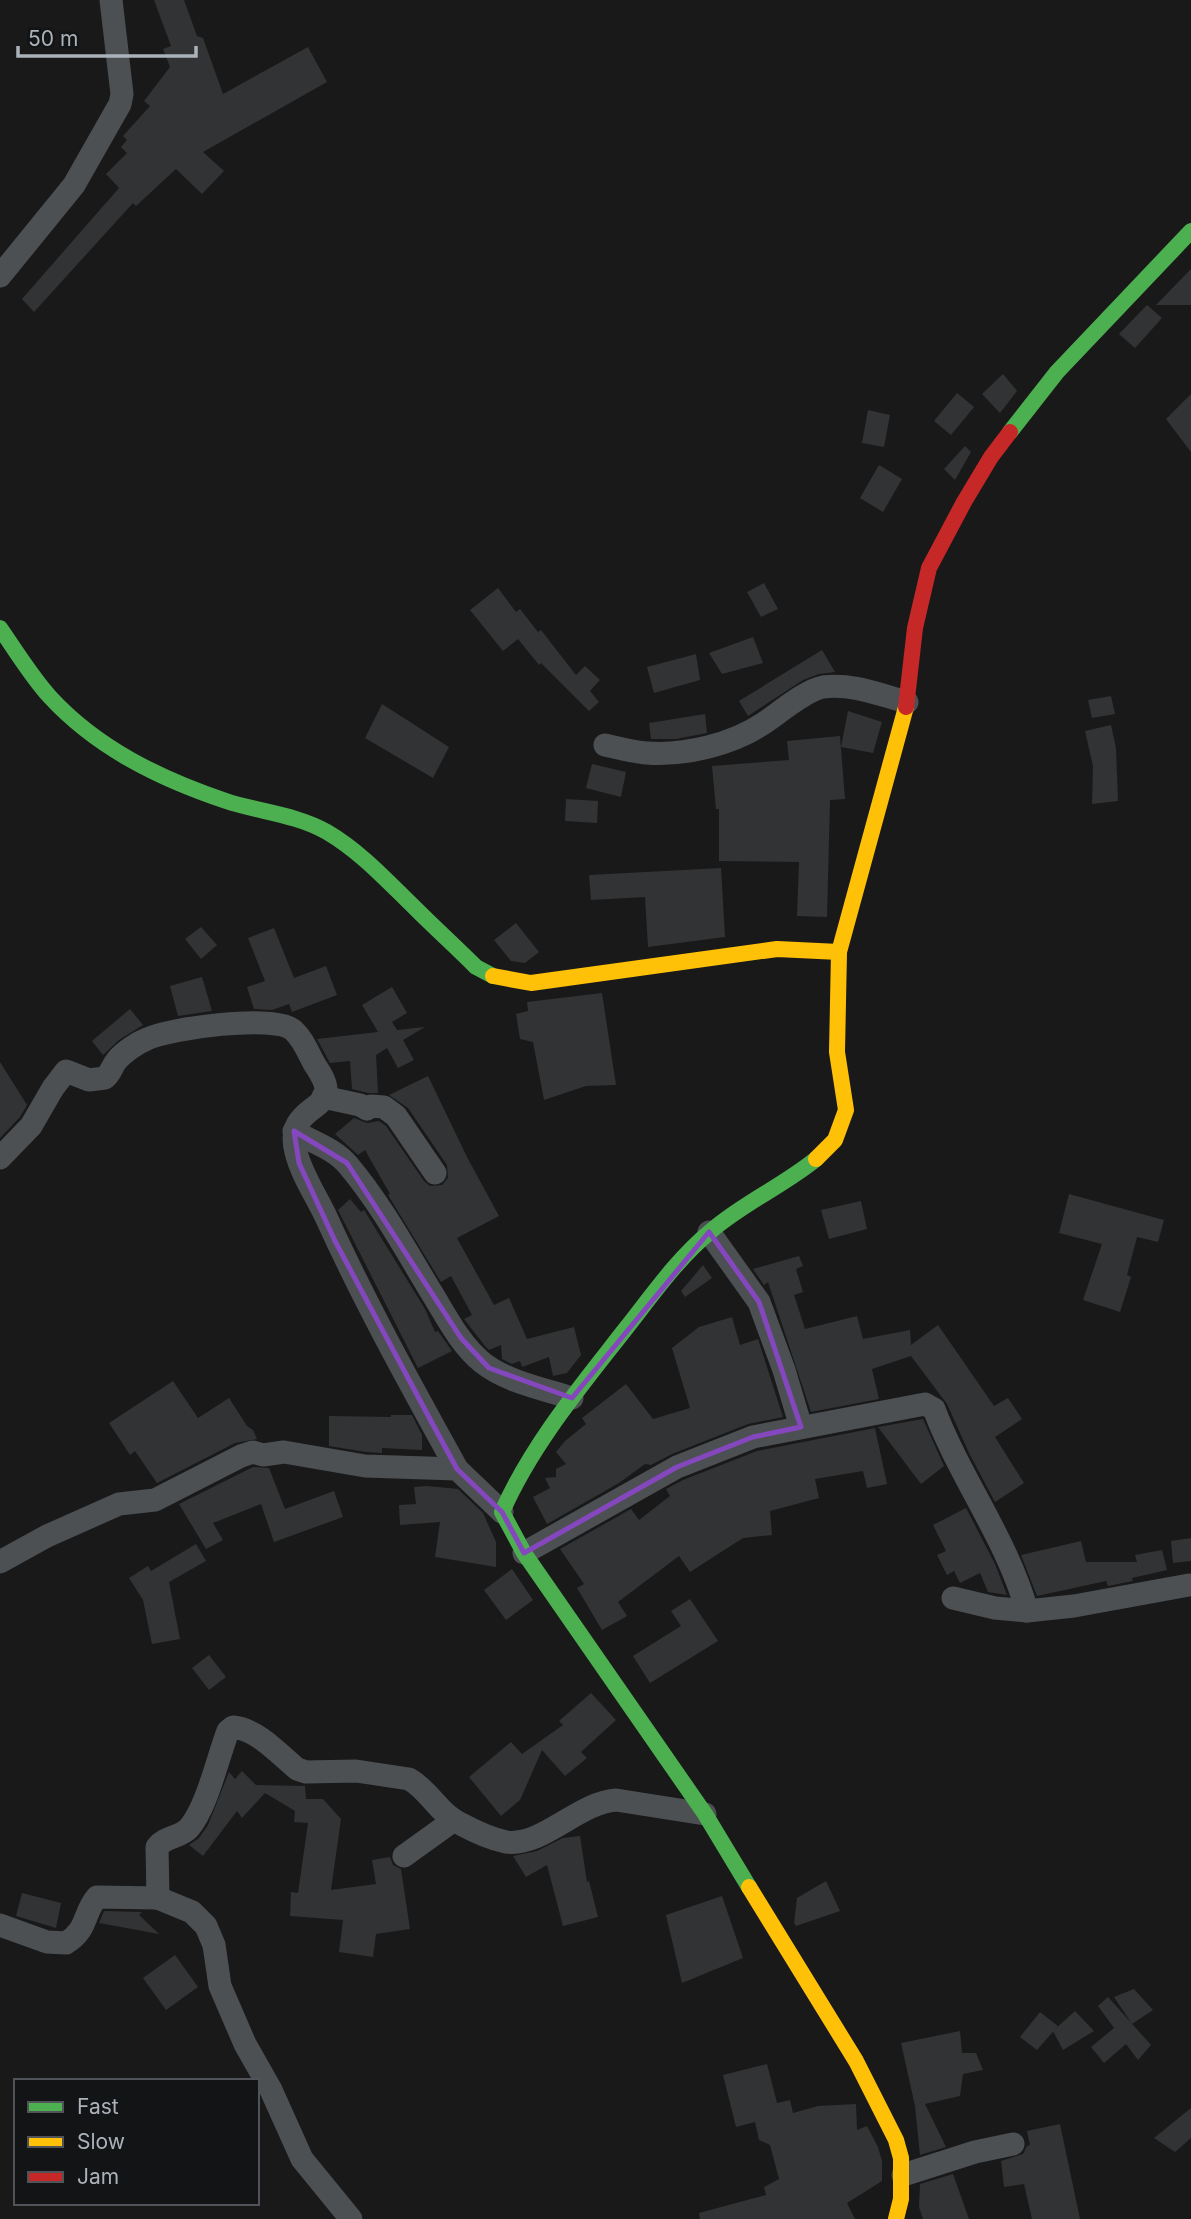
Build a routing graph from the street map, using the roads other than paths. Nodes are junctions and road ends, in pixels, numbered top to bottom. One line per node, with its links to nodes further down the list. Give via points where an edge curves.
1 (111, 0): 3 (street, via 120,104 74,185)
2 (1191, 231): 5 (street, via 1057,372 991,457 929,568 915,628)
3 (0, 275)
4 (0, 628): 7 (street, via 50,697 123,757 237,804 313,825 372,866 489,975 531,983 777,949)
5 (907, 702): 6 (street, via 863,689 820,688 755,729 716,744 671,753); 7 (street)
6 (605, 745)
7 (838, 952): 12 (street, via 837,1052 846,1110 839,1132 814,1161)
8 (323, 1097): 9 (street); 10 (street, via 326,1087 320,1073 299,1036 286,1026 215,1024 163,1033 120,1057 105,1078 89,1080 70,1071 63,1073 31,1126); 11 (street, via 390,1111)
9 (294, 1130): 13 (street, via 347,1163 477,1358 506,1376); 15 (street, via 299,1163 335,1241)
10 (0, 1158)
11 (435, 1173)
12 (709, 1232): 13 (street, via 675,1267); 14 (street, via 759,1302)
13 (572, 1398): 16 (street, via 518,1476)
14 (801, 1427): 17 (street, via 753,1437 677,1466); 21 (street, via 930,1406 1017,1578)
15 (457, 1469): 16 (street); 18 (street, via 365,1466 284,1452 253,1452 155,1500 120,1504)
16 (502, 1512): 17 (street)
17 (524, 1553): 22 (street)
18 (0, 1562)
19 (1189, 1585): 21 (street)
20 (953, 1598): 21 (street)
21 (1027, 1611)
22 (705, 1814): 23 (street, via 604,1801 516,1842 491,1837); 28 (street, via 856,2061 896,2140)
23 (454, 1820): 24 (street); 25 (street, via 409,1779 356,1771 306,1772 254,1735 233,1727 191,1826 157,1847)
24 (404, 1856)
25 (158, 1898): 26 (street, via 97,1897 83,1928 62,1943); 29 (street, via 192,1912 206,1926 220,1986 245,2044 302,2159)
26 (0, 1925)
27 (1013, 2144): 28 (street)
28 (903, 2175): 30 (street)
29 (351, 2219)
30 (896, 2219)

